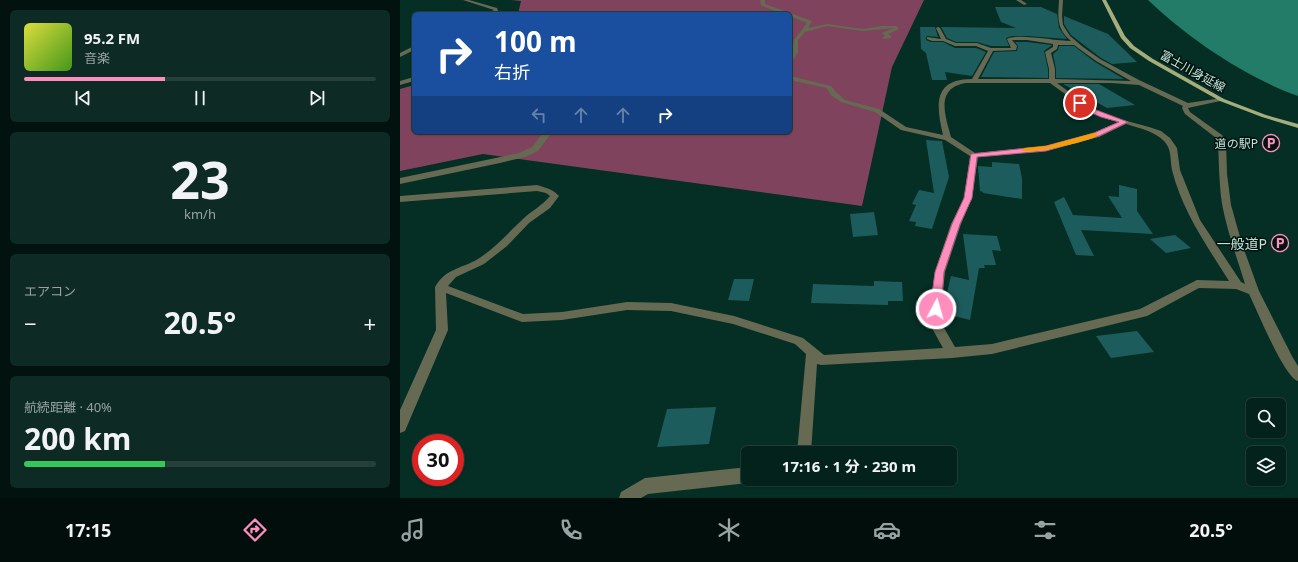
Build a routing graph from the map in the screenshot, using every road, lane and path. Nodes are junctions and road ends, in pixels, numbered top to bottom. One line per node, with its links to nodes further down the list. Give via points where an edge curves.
1 (465, 0): 7 (street, via 496,9)
2 (763, 0): 8 (street, via 763,5)
3 (1018, 0): 6 (street)
4 (1062, 0): 16 (street, via 1060,24)
5 (1104, 0): 27 (main road, 富士川身延線, via 1123,37 1132,47)
6 (1025, 4)
7 (494, 12)
8 (783, 12)
9 (792, 15): 11 (street, via 810,22)
10 (938, 28): 14 (street)
11 (802, 31): 12 (street, via 827,25 863,30 898,27 884,34 889,37); 20 (street, via 796,40)
12 (884, 38)
13 (929, 38): 14 (street)
14 (944, 40): 18 (street)
15 (1056, 43): 16 (street); 18 (street, via 1015,37 1009,38 1014,49); 24 (street, via 1055,48 1048,52)
16 (1075, 43): 26 (street)
17 (412, 49): 19 (street)
18 (991, 50): 23 (street)
19 (400, 55)
20 (792, 57)
21 (792, 78): 32 (street, via 829,87 839,99 882,112 898,127)
22 (412, 80): 25 (street)
23 (974, 81): 24 (street); 32 (street, via 955,83 946,88 942,115)
24 (1052, 82): 26 (street); 29 (street, via 1089,109)
25 (400, 83)
26 (1140, 83): 28 (street)
27 (1222, 100): 28 (street); 30 (main road, 富士川身延線)
28 (1187, 105): 38 (street, via 1187,113 1222,142 1227,205)
29 (1125, 122): 33 (street, via 1096,135 1046,148); 37 (street, via 1158,133 1173,148 1176,170 1195,220)
30 (1298, 126)
31 (546, 134): 34 (street, via 535,149 522,155)
32 (948, 138): 33 (street)
33 (974, 155): 40 (street, via 968,198 956,224 940,272 934,321)
34 (400, 181)
35 (400, 199): 36 (street, via 537,188 549,191 555,196 504,244 480,262 452,274)
36 (440, 286): 39 (street, via 522,318 562,316 628,306 671,307 734,320 799,341); 42 (street, via 442,330)
37 (1237, 286): 38 (street); 40 (street, via 1197,284 1143,312 992,349)
38 (1253, 291): 41 (street, via 1288,362)
39 (812, 352): 40 (street, via 821,360); 43 (street)
40 (952, 353)
41 (1298, 376)
42 (400, 426)
43 (805, 446)
44 (741, 476): 45 (street, via 645,486)
45 (627, 498)

